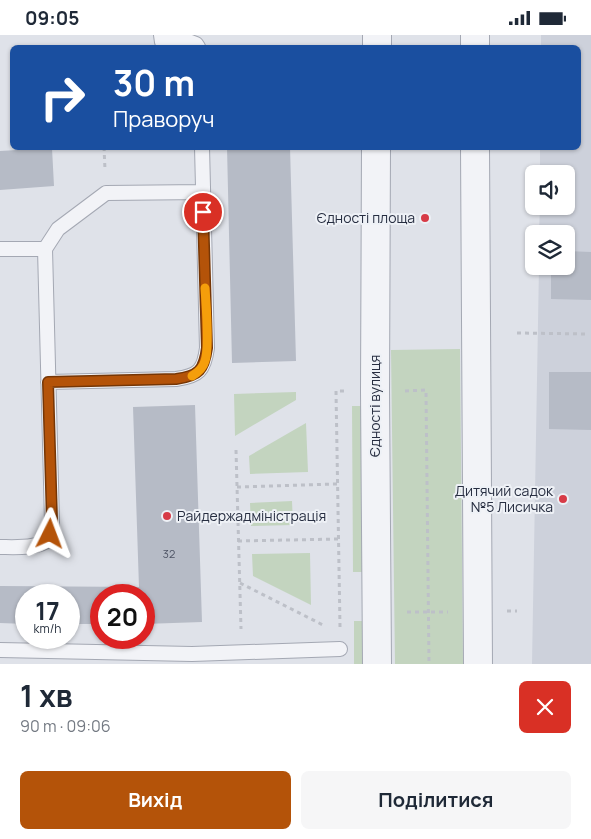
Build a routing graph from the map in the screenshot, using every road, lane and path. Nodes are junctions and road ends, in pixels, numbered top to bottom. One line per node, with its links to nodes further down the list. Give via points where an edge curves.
1 (161, 35): 2 (lane, via 162,42 194,42)
2 (196, 45)
3 (202, 150): 6 (lane)
4 (376, 150): 22 (street, Єдності вулиця, via 374,391)
5 (475, 150): 20 (street)
6 (203, 192): 8 (lane, via 106,193 58,229); 11 (lane, via 207,348 206,361 199,372 176,379)
7 (0, 249): 8 (lane)
8 (45, 249): 11 (lane)
9 (517, 333): 10 (path)
10 (589, 334)
11 (48, 382): 18 (lane, via 50,534 38,545)
12 (426, 390): 23 (path)
13 (236, 450): 15 (path)
14 (337, 484): 15 (path)
15 (236, 487): 17 (path)
16 (338, 539): 17 (path)
17 (238, 541): 19 (path)
18 (0, 547)
19 (240, 583): 25 (path); 28 (path)
20 (477, 611): 21 (path); 23 (path); 31 (street)
21 (517, 611)
22 (377, 612): 23 (path); 24 (path); 29 (street, Єдності вулиця)
23 (428, 612): 30 (path)
24 (339, 613)
25 (331, 629)
26 (340, 649): 28 (lane)
27 (0, 650): 28 (lane, via 119,654)
28 (241, 652)
29 (377, 664)
30 (429, 664)
31 (478, 664)

